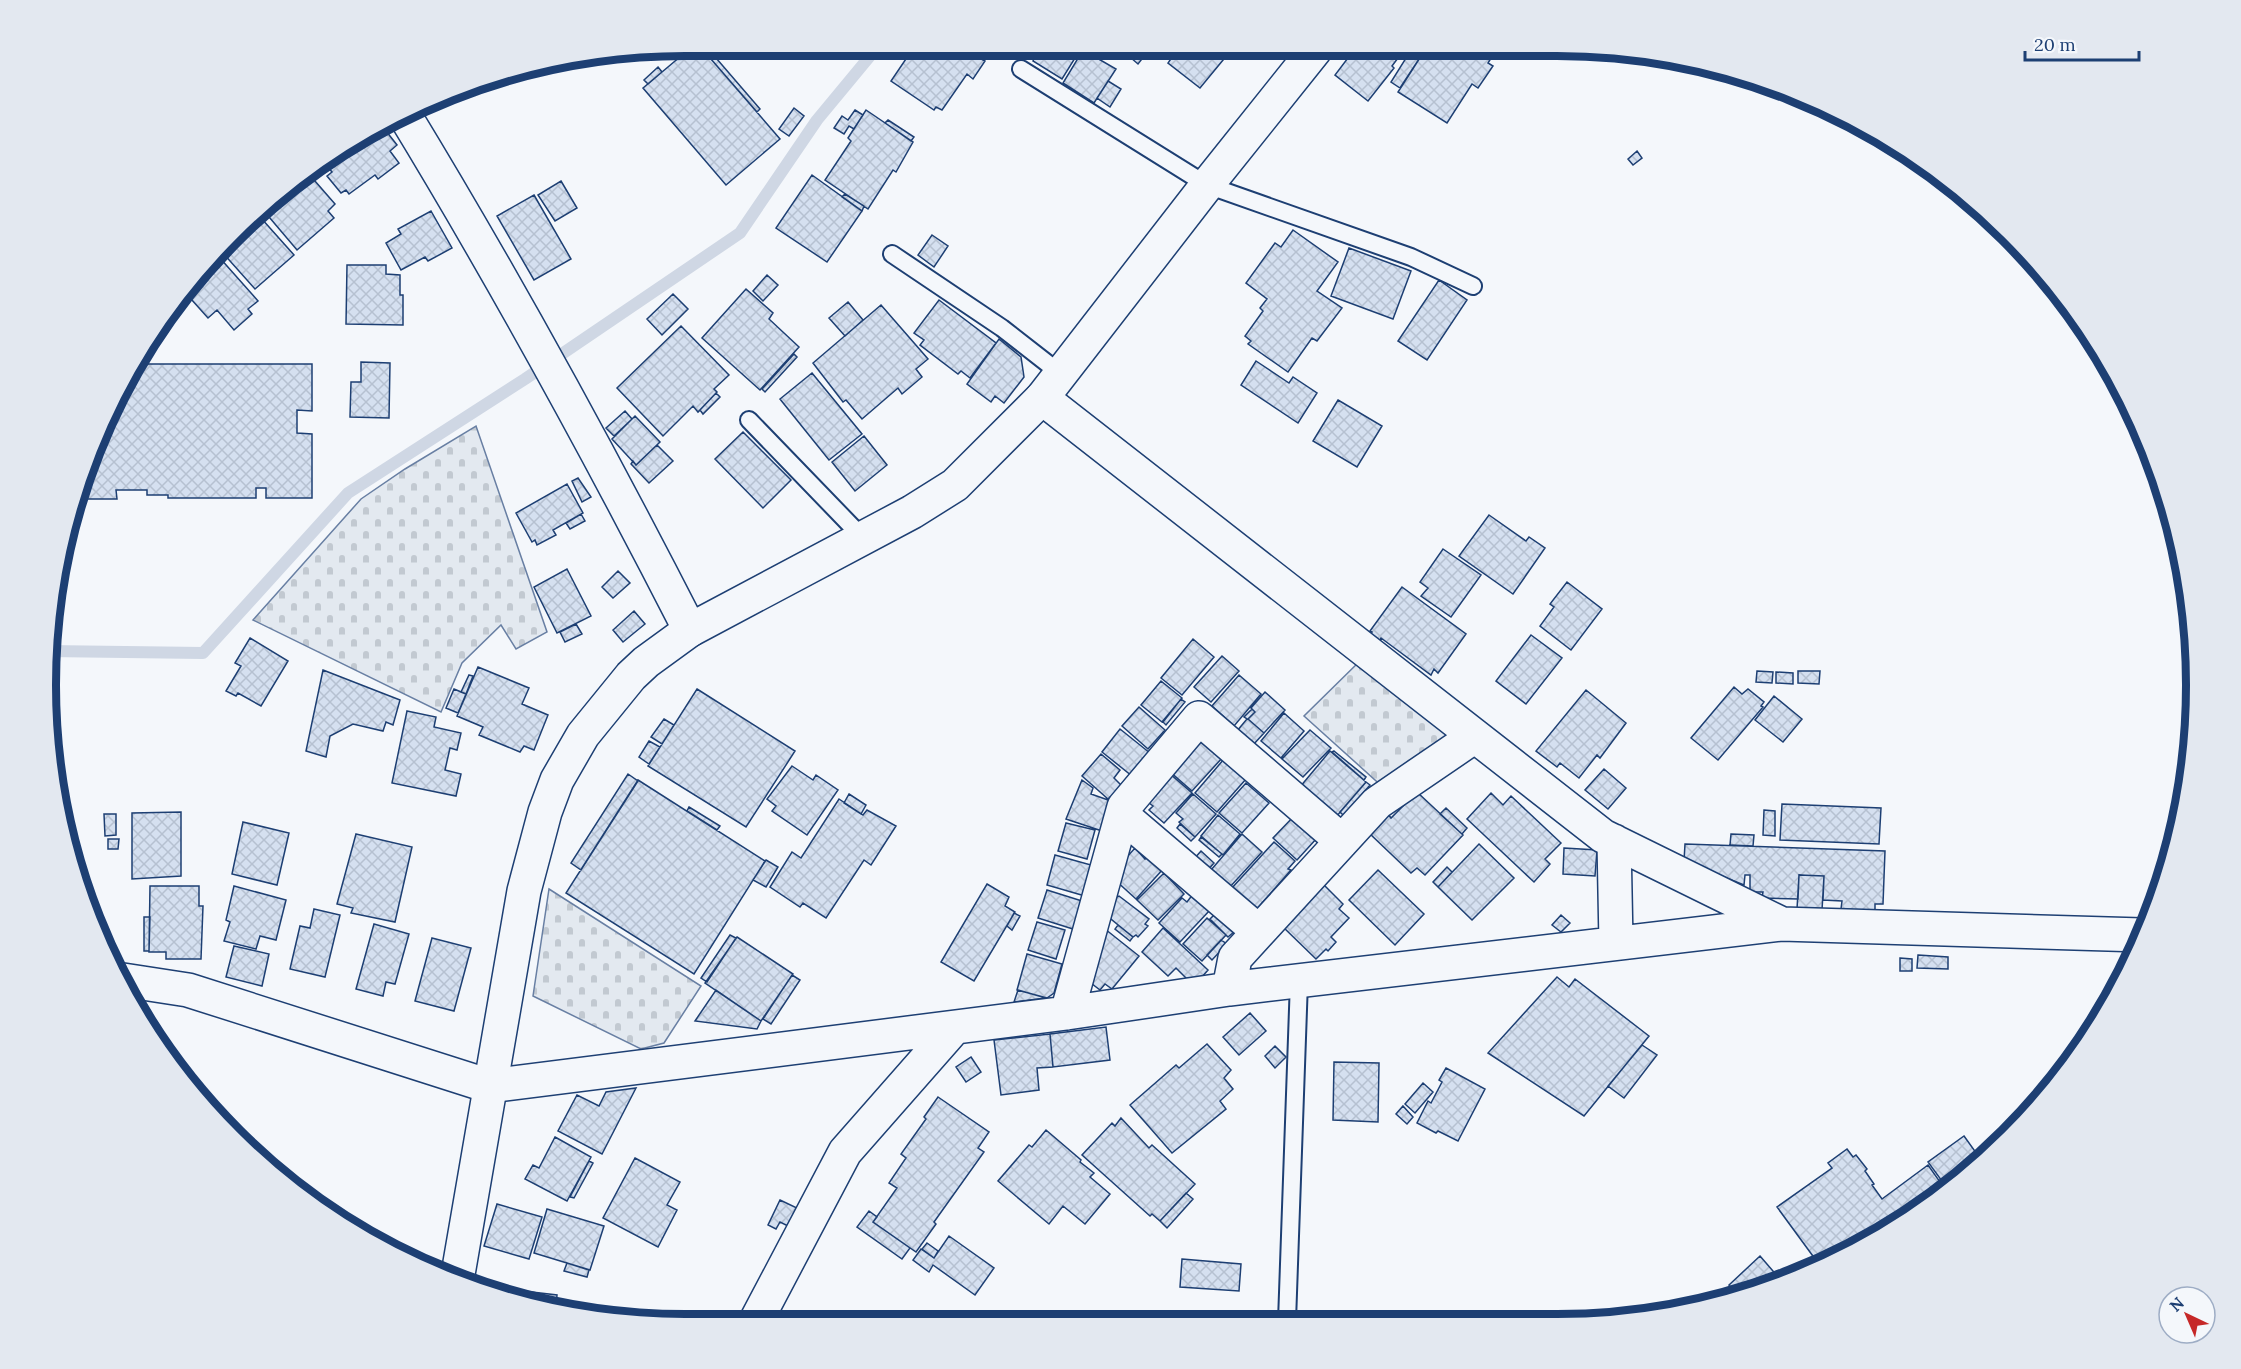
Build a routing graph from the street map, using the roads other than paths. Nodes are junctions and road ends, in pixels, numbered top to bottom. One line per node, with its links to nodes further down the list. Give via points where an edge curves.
1 (1310, 56): 4 (street)
2 (1021, 69): 4 (lane)
3 (407, 119): 10 (street, via 617,488)
4 (1207, 185): 6 (lane, via 1411,257); 7 (street)
5 (892, 254): 7 (lane, via 1002,328)
6 (1473, 286)
7 (1052, 386): 9 (street, via 955,485); 11 (street)
8 (749, 420): 9 (lane)
9 (863, 538): 10 (street)
10 (690, 630): 24 (street, via 646,662 618,690 583,735 557,780 524,891)
11 (1475, 736): 13 (street, via 1377,803); 14 (street)
12 (1123, 816): 13 (street, via 1124,807 1199,718); 16 (street); 22 (street)
13 (1342, 840): 16 (street)
14 (1614, 842): 15 (street); 18 (street)
15 (1782, 924): 17 (street); 18 (street)
16 (1258, 931): 21 (street, via 1235,958)
17 (2134, 934)
18 (1616, 944): 20 (street)
19 (130, 981): 24 (street, via 188,990)
20 (1299, 981): 21 (street); 27 (lane)
21 (1229, 989): 22 (street)
22 (1067, 1013): 23 (street)
23 (954, 1028): 24 (street); 26 (street, via 845,1152)
24 (489, 1086): 25 (street)
25 (458, 1271)
26 (760, 1314)
27 (1287, 1314)

